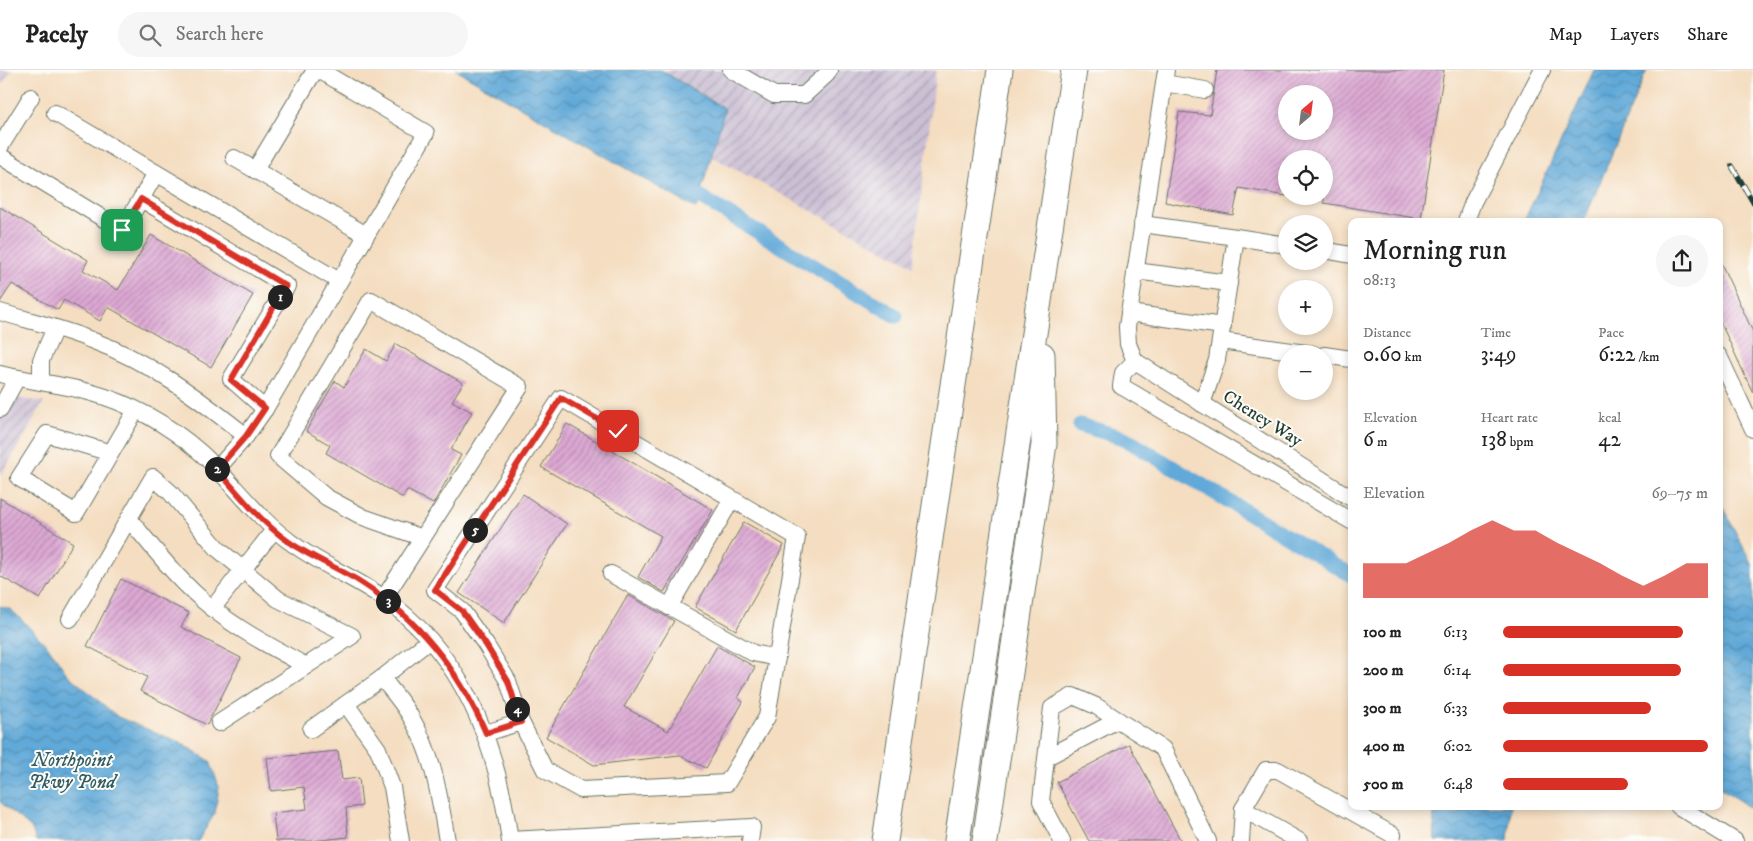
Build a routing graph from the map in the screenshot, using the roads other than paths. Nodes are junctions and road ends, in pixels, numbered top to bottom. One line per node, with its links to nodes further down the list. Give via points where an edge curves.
1 (317, 70): 14 (street); 19 (street, via 426,133)
2 (731, 70): 3 (street, via 774,95 804,95)
3 (828, 70)
4 (1000, 70): 81 (highway)
5 (1074, 70): 27 (highway)
6 (1542, 70): 17 (street)
7 (1165, 77): 8 (street); 18 (street)
8 (1205, 90)
9 (31, 97): 11 (street)
10 (55, 113): 15 (street)
11 (0, 147)
12 (0, 156): 16 (street, via 122,230)
13 (234, 158): 14 (street)
14 (255, 170): 19 (street)
15 (156, 173): 16 (street); 25 (street)
16 (141, 199): 41 (street, via 286,286 231,380)
17 (1467, 218)
18 (1142, 224): 20 (street); 24 (street)
19 (366, 235): 25 (street)
20 (1236, 237): 21 (street); 26 (street)
21 (1278, 244)
22 (1333, 252): 23 (street)
23 (1348, 254)
24 (1136, 271): 26 (street); 29 (street)
25 (340, 281): 41 (street)
26 (1229, 283): 31 (street)
27 (1041, 284): 82 (highway); 83 (highway, via 1044,444)
28 (0, 312): 30 (street)
29 (1129, 313): 31 (street); 35 (street, via 1128,344)
30 (55, 328): 39 (street, via 41,360); 45 (street, via 92,340 155,370 200,399)
31 (1222, 334): 32 (street); 40 (street)
32 (1278, 346)
33 (1333, 356): 34 (street)
34 (1348, 359)
35 (1135, 361): 40 (street, Cheney Way); 51 (street, via 1123,374 1121,386)
36 (1723, 365): 44 (street)
37 (0, 374): 38 (street)
38 (17, 378): 39 (street); 42 (street)
39 (41, 382): 43 (street, via 89,392)
40 (1202, 404): 48 (street, Cheney Way)
41 (265, 408): 45 (street)
42 (0, 409)
43 (136, 410): 46 (street); 47 (street, via 182,438)
44 (1753, 429)
45 (246, 436): 47 (street)
46 (111, 453): 46 (street, via 76,513 19,478 47,434)
47 (217, 469): 52 (street)
48 (1348, 496)
49 (732, 499): 57 (street); 61 (street, via 797,537); 66 (street, via 561,398 435,590 462,611 486,645 508,681)
50 (129, 519): 54 (street, via 153,477 170,492 218,550); 58 (street, via 168,566); 59 (street)
51 (1348, 519)
52 (274, 530): 54 (street); 56 (street, via 308,554)
53 (423, 538): 53 (street, via 520,387 371,300 278,456 326,497 363,516); 56 (street)
54 (242, 570): 58 (street); 62 (street, via 278,599 352,636)
55 (611, 574): 57 (street)
56 (384, 598): 60 (street)
57 (669, 607): 61 (street, via 753,653)
58 (212, 608): 62 (street)
59 (70, 619)
60 (430, 640): 63 (street); 69 (street, via 455,673)
61 (777, 658): 66 (street, via 767,717 727,783 581,790 545,770)
62 (306, 666): 67 (street)
63 (382, 678): 64 (street); 79 (street, via 412,718 427,751)
64 (346, 704): 68 (street); 78 (street, via 378,749 392,787)
65 (1118, 720): 70 (street); 70 (street, via 1073,696 1052,708); 86 (street, via 1163,749)
66 (521, 722): 69 (street)
67 (219, 723)
68 (311, 729)
69 (486, 733): 77 (street, via 498,773)
70 (1046, 757): 75 (street, via 1042,801)
71 (1243, 808): 72 (street, via 1266,770 1278,770); 87 (street); 88 (street)
72 (1348, 810)
73 (1348, 810): 76 (street)
74 (1685, 810): 89 (street)
75 (1050, 817): 84 (street); 85 (street)
76 (1394, 836)
77 (510, 840): 80 (street, via 752,827)
78 (401, 841)
79 (447, 841)
80 (750, 841)
81 (885, 841)
82 (957, 841)
83 (985, 841)
84 (1046, 841)
85 (1062, 841)
86 (1208, 841)
87 (1241, 841)
88 (1298, 841)
89 (1735, 841)

